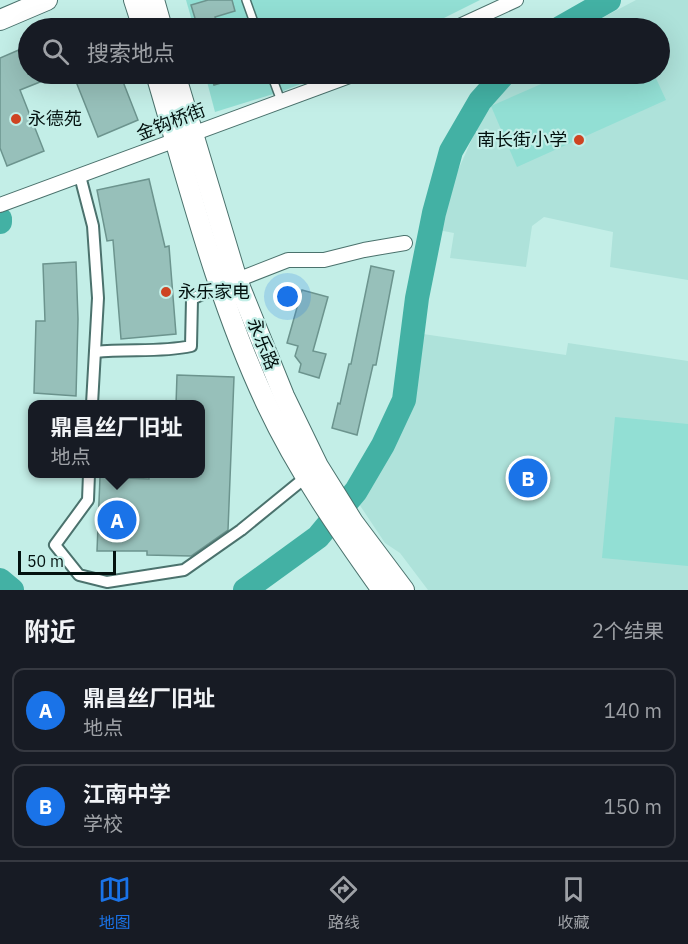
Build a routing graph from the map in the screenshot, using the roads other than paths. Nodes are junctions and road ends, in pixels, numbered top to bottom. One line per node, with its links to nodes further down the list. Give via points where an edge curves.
1 (47, 0): 10 (main road)
2 (134, 0): 6 (main road)
3 (154, 0): 7 (main road)
4 (246, 0): 8 (lane)
5 (516, 0): 9 (street)
6 (140, 18)
7 (159, 18)
8 (252, 18)
9 (477, 18)
10 (0, 20)
11 (160, 84): 16 (main road, 永乐路)
12 (176, 84): 16 (main road, 永乐路)
13 (275, 84): 15 (lane)
14 (328, 84): 15 (street, 金钩桥街)
15 (281, 101): 16 (street, 金钩桥街)
16 (184, 137): 17 (street, 金钩桥街); 20 (main road, 永乐路)
17 (80, 176): 18 (street, 金钩桥街); 21 (street, via 93,226 98,298)
18 (0, 205)
19 (405, 243): 20 (street, via 324,260 288,260)
20 (228, 283): 21 (street, via 192,299 191,346 165,352 130,348); 24 (main road, 永乐路, via 267,405)
21 (95, 352): 22 (street)
22 (92, 400)
23 (89, 478): 24 (street, via 88,500 55,545 79,575 107,582 184,570)
24 (316, 484): 25 (main road, 永乐路)
25 (342, 520): 26 (main road, 永乐路); 27 (main road, 永乐路)
26 (382, 590)
27 (404, 590)

